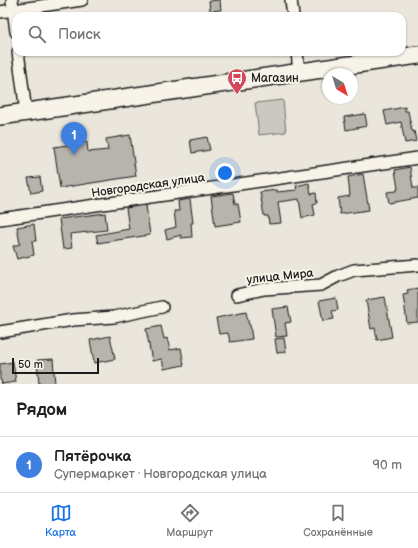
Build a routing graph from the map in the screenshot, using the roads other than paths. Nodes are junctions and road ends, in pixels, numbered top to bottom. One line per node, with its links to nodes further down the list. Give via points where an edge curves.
1 (82, 0): 3 (street)
2 (291, 0): 5 (street)
3 (12, 5): 4 (street)
4 (0, 12)
5 (292, 12)
6 (418, 55): 9 (main road)
7 (19, 56): 10 (street)
8 (297, 56): 9 (street)
9 (299, 72): 10 (main road)
10 (26, 112): 11 (main road)
11 (0, 116)
12 (418, 158): 13 (street, Новгородская улица)
13 (0, 219)
14 (418, 265): 15 (street, улица Мира, via 354,270 321,285 264,289)
15 (237, 295)
16 (162, 307): 17 (street, via 114,317 73,320)
17 (0, 332)

